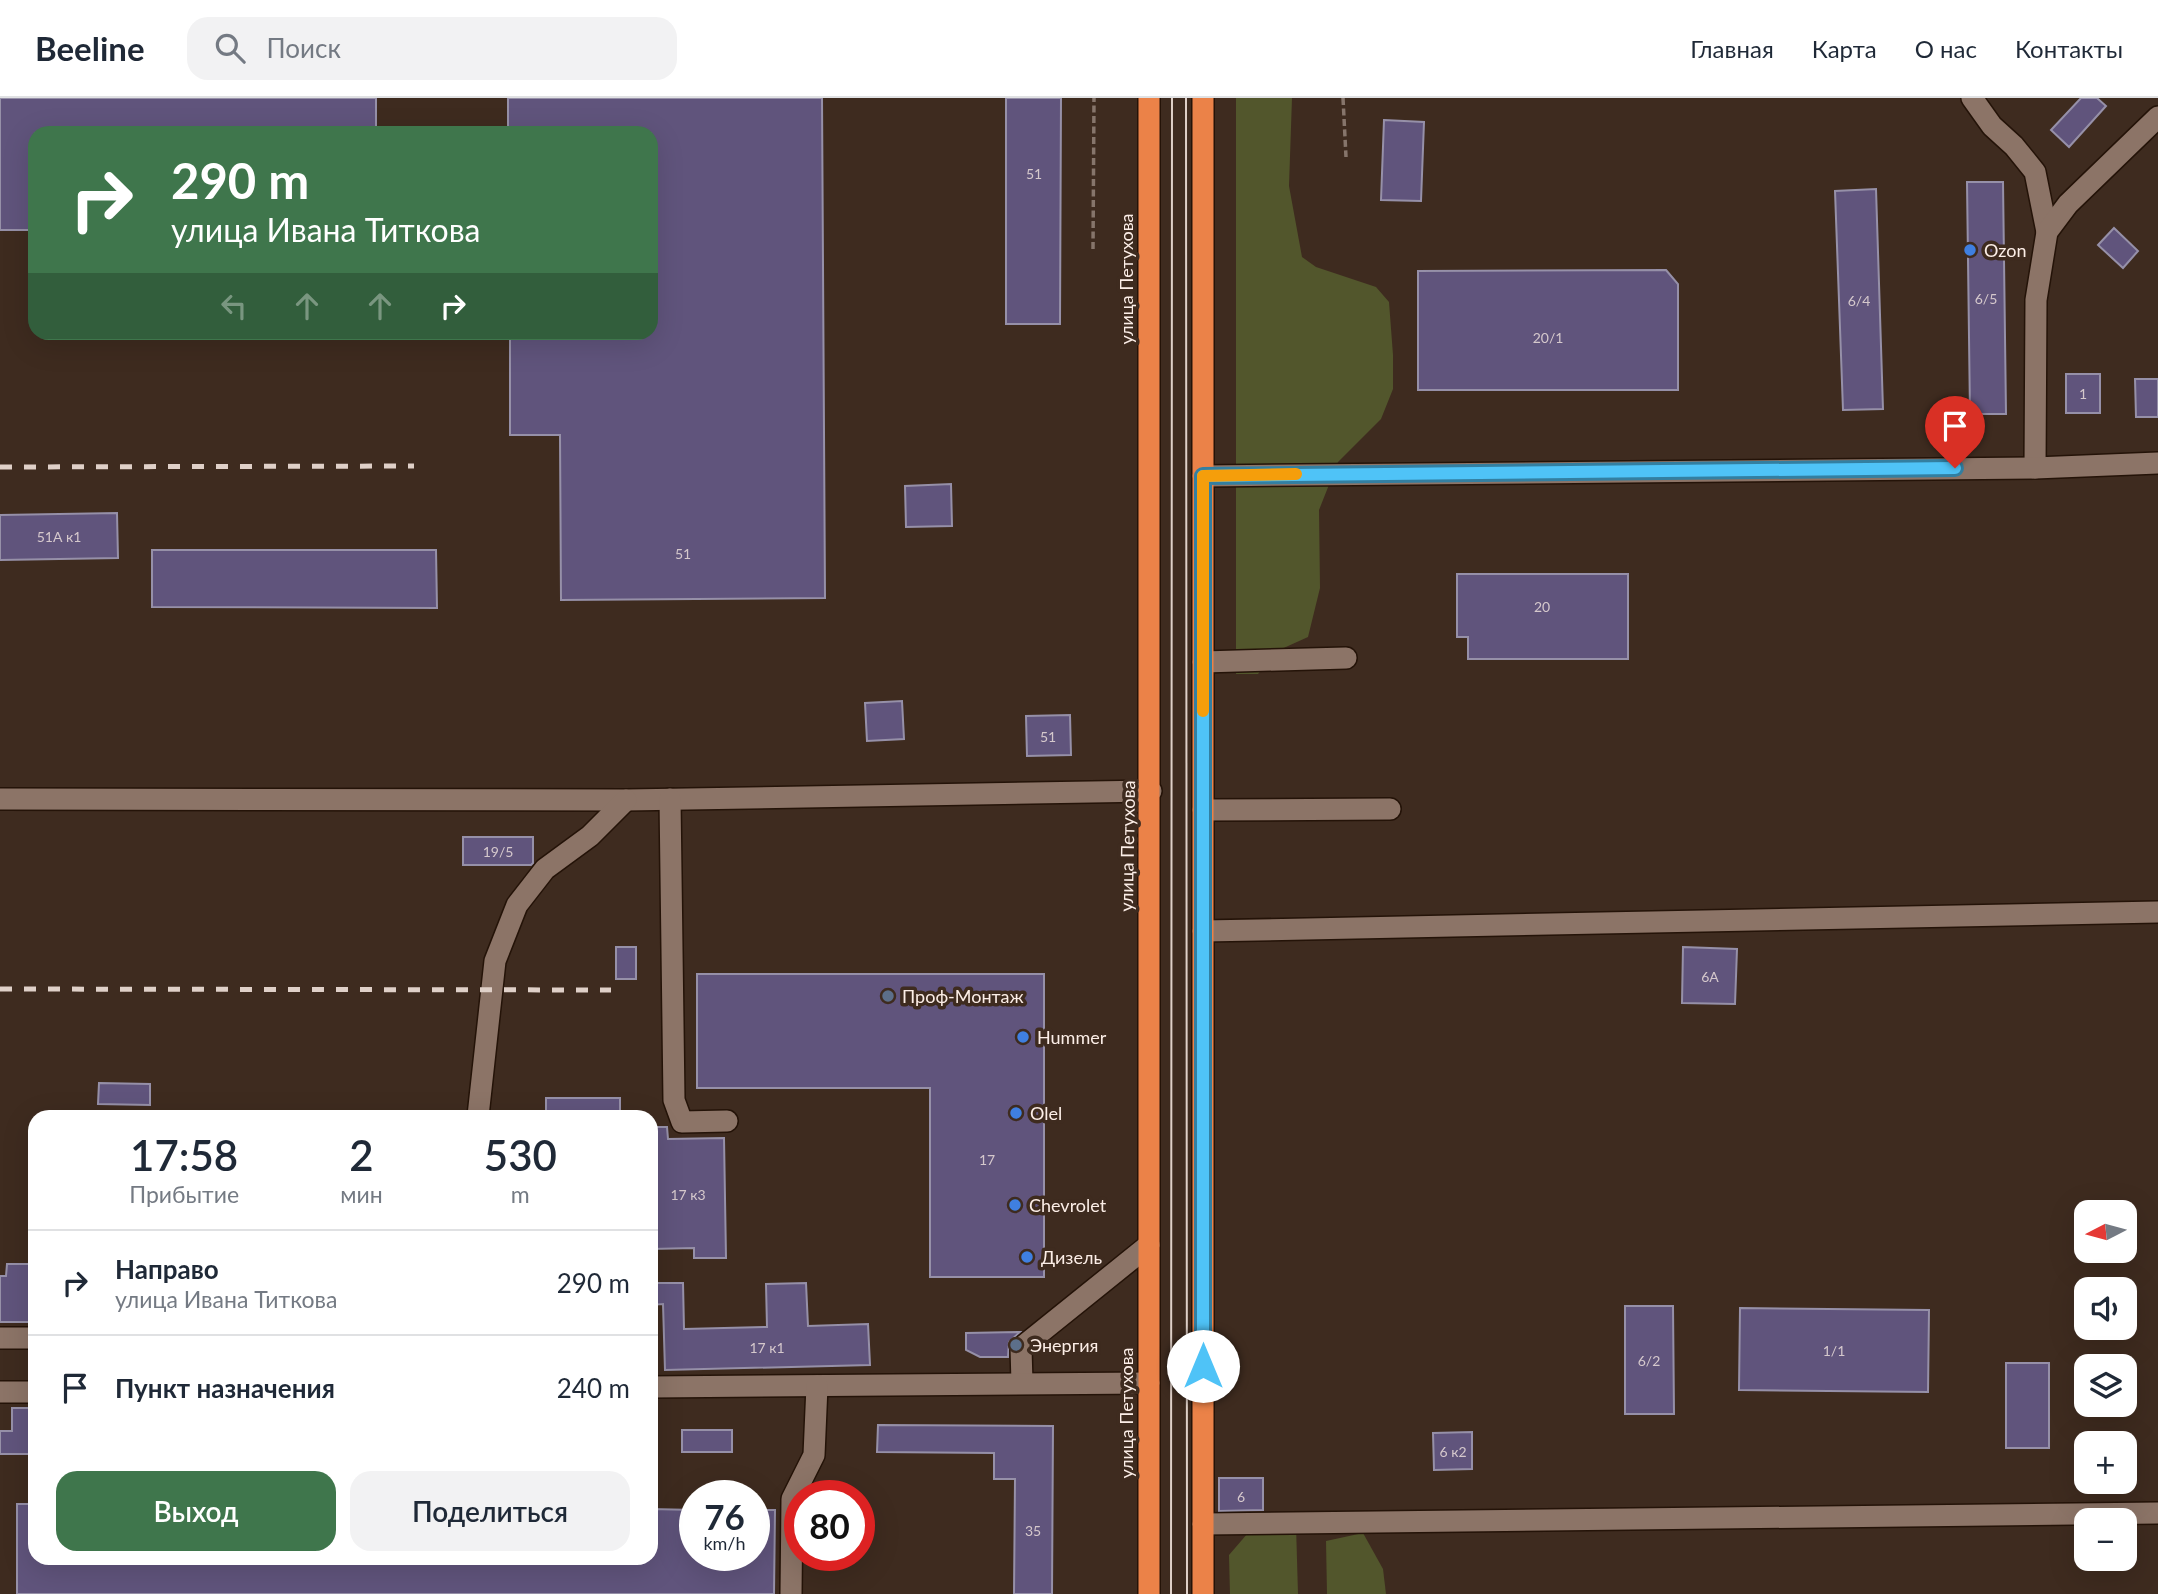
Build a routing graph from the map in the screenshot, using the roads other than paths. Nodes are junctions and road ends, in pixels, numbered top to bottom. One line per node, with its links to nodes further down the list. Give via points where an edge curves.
1 (1149, 98): 11 (highway, улица Петухова)
2 (1203, 98): 8 (highway)
3 (1972, 98): 5 (street, via 2035,173)
4 (2158, 117): 5 (street, via 2067,204)
5 (2047, 232): 7 (street, via 2036,300)
6 (2158, 463): 7 (street)
7 (2035, 468): 8 (street)
8 (1203, 476): 10 (highway)
9 (1346, 658): 10 (street)
10 (1203, 662): 16 (highway)
11 (1151, 791): 13 (street); 21 (highway, улица Петухова)
12 (0, 799): 14 (street)
13 (670, 799): 14 (street); 20 (street, via 674,1100 682,1122)
14 (626, 800): 19 (street, via 590,836 545,869 517,905 495,961)
15 (1390, 809): 16 (street)
16 (1203, 810): 18 (highway)
17 (2158, 912): 18 (street)
18 (1203, 931): 31 (highway)
19 (479, 1110)
20 (727, 1121)
21 (1149, 1245): 24 (street, via 1021,1348); 25 (highway, улица Петухова)
22 (0, 1338): 23 (street)
23 (28, 1338)
24 (1021, 1383): 25 (street); 26 (street)
25 (1149, 1383): 33 (highway, улица Петухова)
26 (817, 1385): 27 (street); 32 (street, via 814,1455 792,1499)
27 (658, 1387)
28 (0, 1392): 29 (street)
29 (28, 1392)
30 (2158, 1513): 31 (street)
31 (1203, 1524): 34 (highway)
32 (791, 1594)
33 (1149, 1594)
34 (1203, 1594)

